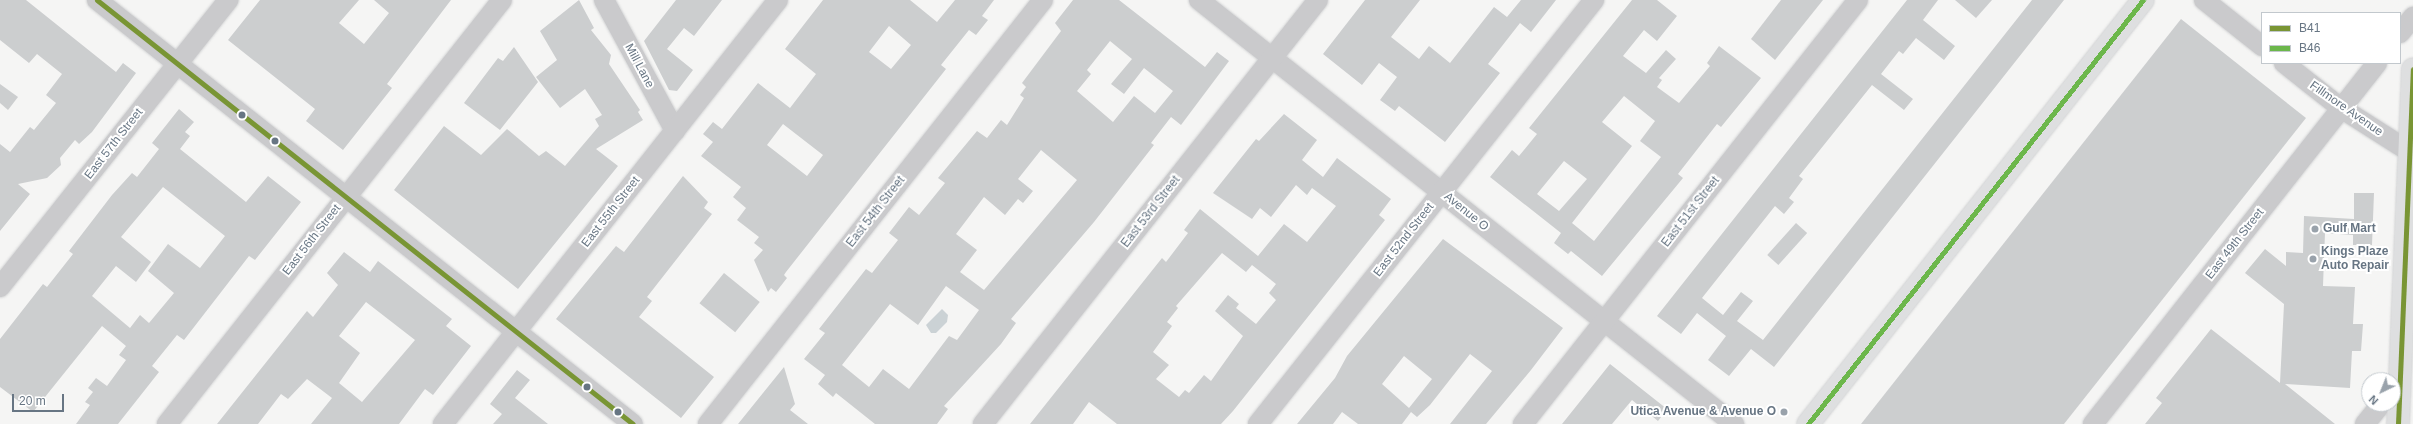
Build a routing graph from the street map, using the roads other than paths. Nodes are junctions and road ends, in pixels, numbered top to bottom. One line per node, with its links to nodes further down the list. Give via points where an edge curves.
1 (97, 0): 17 (street)
2 (228, 0): 17 (street, East 57th Street)
3 (502, 0): 25 (street, East 56th Street)
4 (604, 0): 22 (street, Mill Lane)
5 (778, 0): 22 (street, East 55th Street)
6 (1043, 0): 36 (street, East 54th Street)
7 (1199, 0): 16 (street, Avenue O)
8 (1318, 0): 16 (street, East 53rd Street)
9 (1594, 0): 24 (street, East 52nd Street)
10 (1858, 0): 28 (street, East 51st Street)
11 (2143, 0): 41 (main road)
12 (2204, 0): 15 (street)
13 (2413, 16): 14 (street)
14 (2401, 32)
15 (2261, 45)
16 (1272, 58): 24 (street, Avenue O); 37 (street, East 53rd Street)
17 (177, 64): 25 (street); 27 (street, East 57th Street)
18 (2285, 64): 21 (street, Fillmore Avenue)
19 (2376, 64): 21 (street, East 49th Street)
20 (2413, 70): 23 (main road)
21 (2341, 108): 23 (street, Fillmore Avenue); 42 (street, East 49th Street)
22 (674, 131): 29 (street, East 55th Street)
23 (2410, 152): 26 (main road)
24 (1442, 192): 28 (street, Avenue O); 38 (street, East 52nd Street)
25 (346, 197): 29 (street); 33 (street, East 56th Street)
26 (2409, 265): 30 (main road)
27 (0, 287)
28 (1604, 321): 39 (street, East 51st Street); 40 (street, Avenue O)
29 (516, 331): 34 (street, East 55th Street); 35 (street)
30 (2398, 372)
31 (2375, 412): 43 (street)
32 (2398, 412): 44 (main road)
33 (167, 424)
34 (443, 424)
35 (633, 424)
36 (708, 424)
37 (983, 424)
38 (1258, 424)
39 (1523, 424)
40 (1734, 424)
41 (1808, 424)
42 (2093, 424)
43 (2365, 424)
44 (2398, 424)

